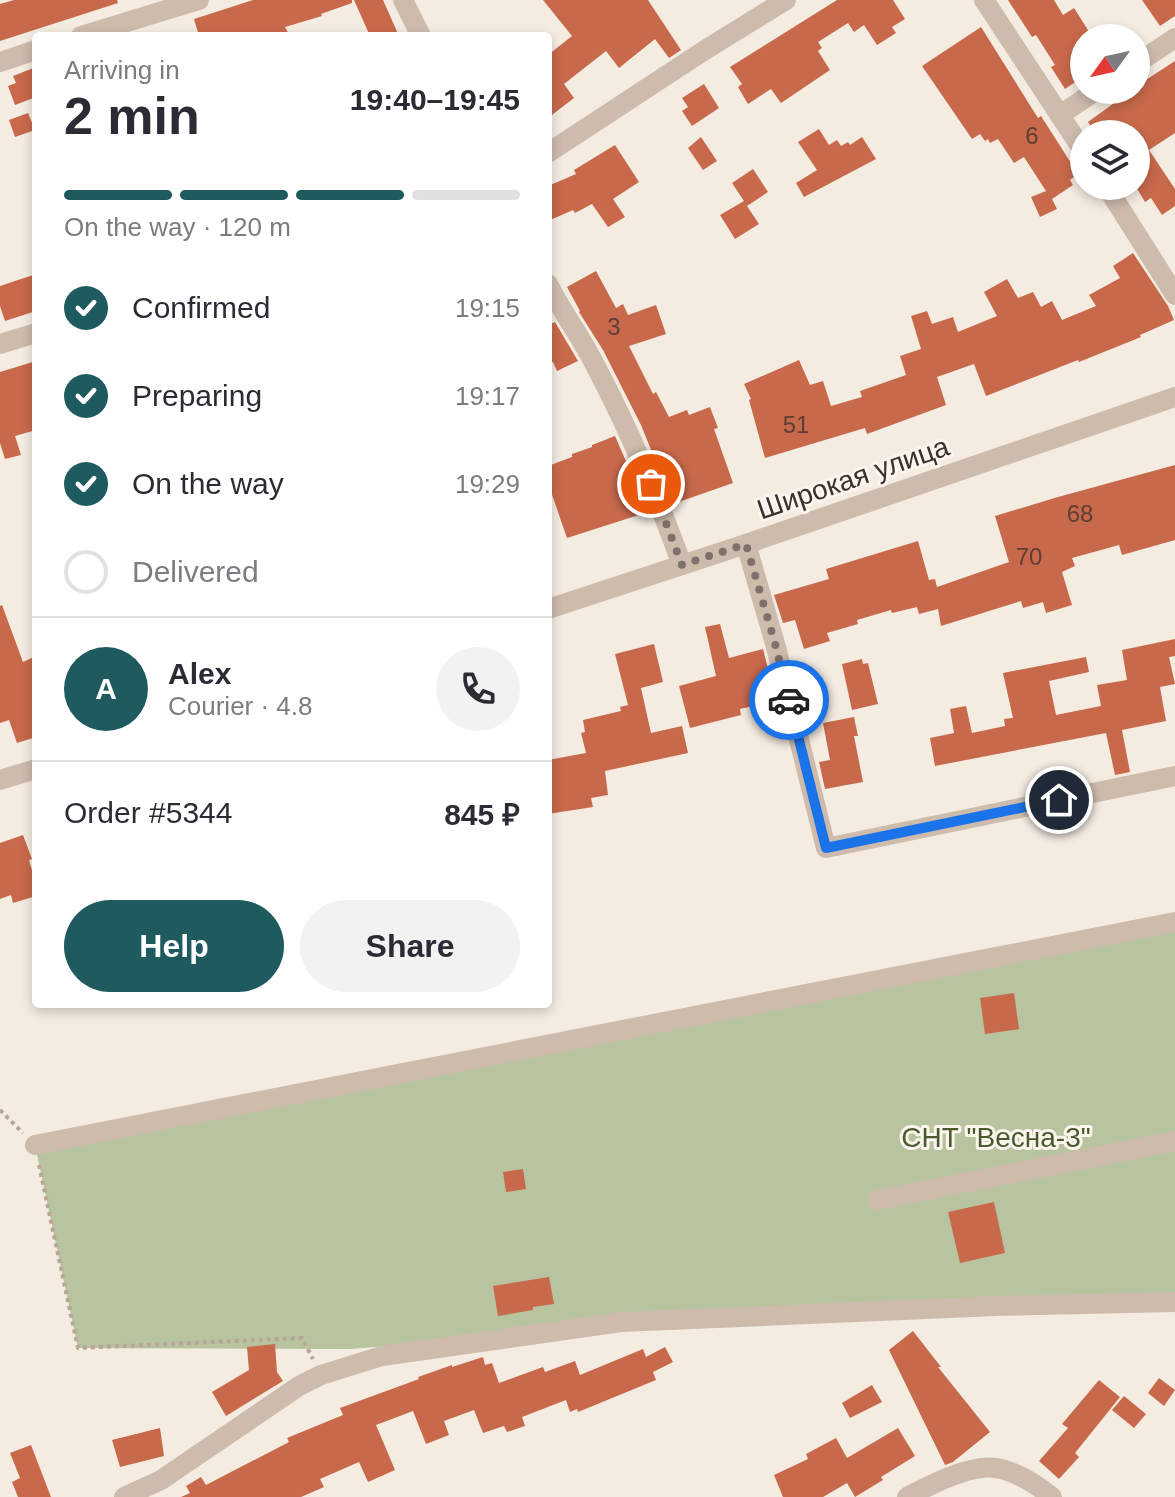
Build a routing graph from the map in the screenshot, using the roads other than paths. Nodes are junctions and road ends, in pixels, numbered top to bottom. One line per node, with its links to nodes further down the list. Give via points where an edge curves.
1 (199, 0): 5 (street)
2 (403, 0): 6 (street)
3 (786, 0): 14 (street)
4 (984, 0): 12 (street)
5 (94, 32)
6 (419, 32)
7 (1175, 38): 9 (street)
8 (32, 51): 10 (street)
9 (1150, 55)
10 (0, 62)
11 (1076, 104): 12 (street)
12 (1060, 115): 13 (street)
13 (1070, 130)
14 (552, 150)
15 (1115, 200): 17 (street)
16 (552, 292): 22 (street, via 631,437)
17 (1175, 295)
18 (32, 334): 19 (street)
19 (0, 344)
20 (1175, 397): 21 (street, Широкая улица)
21 (746, 544): 22 (street, Широкая улица); 25 (street, via 826,848)
22 (682, 565): 23 (street, Широкая улица)
23 (552, 608)
24 (32, 770): 26 (street)
25 (1175, 776)
26 (0, 780)
27 (1175, 922): 29 (street)
28 (1175, 1141): 30 (street)
29 (35, 1145)
30 (877, 1200)
31 (1175, 1302): 32 (street, via 621,1322 382,1356 299,1386 161,1480)
32 (124, 1497)
33 (907, 1497): 34 (street, via 939,1481 995,1467)
34 (1052, 1497)

